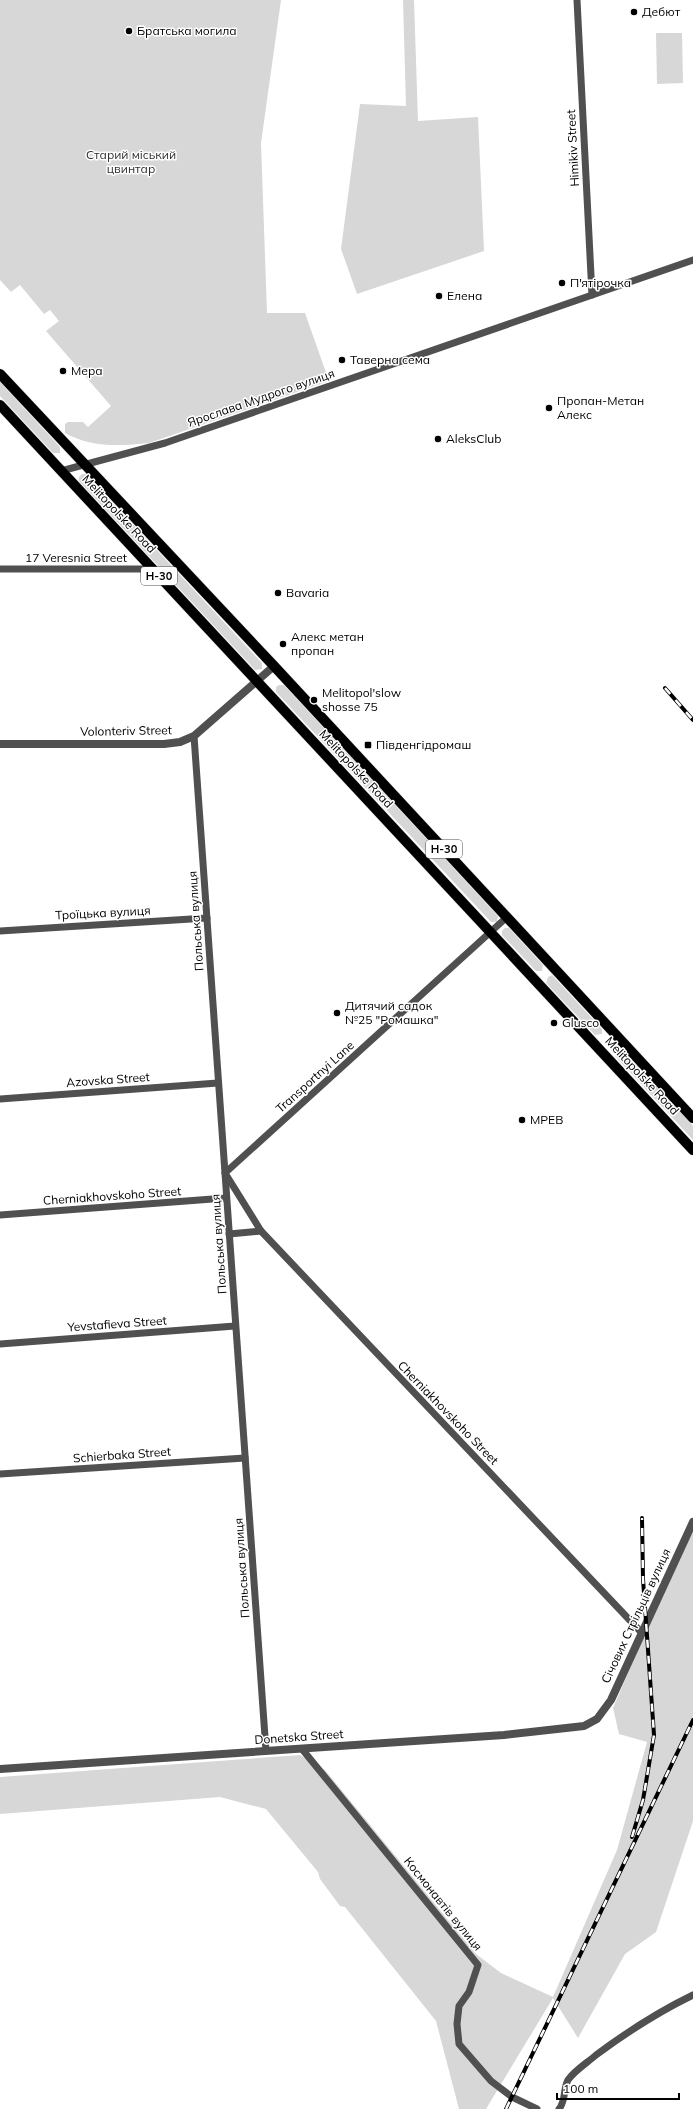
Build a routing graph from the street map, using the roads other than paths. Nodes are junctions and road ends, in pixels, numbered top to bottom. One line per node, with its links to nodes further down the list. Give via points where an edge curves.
1 (577, 0): 3 (street, Himikiv Street)
2 (693, 260): 3 (street, Ярослава Мудрого вулиця)
3 (592, 295): 6 (street, Ярослава Мудрого вулиця, via 165,443)
4 (0, 374): 6 (main road, Melitopolske Road / Н-30)
5 (0, 405): 7 (main road, Melitopolske Road / Н-30)
6 (84, 465): 7 (street, Ярослава Мудрого вулиця); 10 (main road, Melitopolske Road / Н-30)
7 (61, 471): 9 (main road, Melitopolske Road / Н-30)
8 (0, 569): 9 (street, 17 Veresnia Street)
9 (153, 569): 11 (main road, Melitopolske Road / Н-30)
10 (274, 666): 11 (street, Volonteriv Street); 14 (main road, Melitopolske Road / Н-30)
11 (257, 681): 12 (street, Volonteriv Street); 17 (main road, Melitopolske Road / Н-30)
12 (194, 736): 13 (street, Volonteriv Street, via 180,742 164,744); 15 (street, Польська вулиця)
13 (0, 744)
14 (507, 917): 17 (street, Transportnyi Lane); 20 (main road, Melitopolske Road / Н-30)
15 (207, 918): 16 (street, Троїцька вулиця); 18 (street, Польська вулиця)
16 (0, 931)
17 (490, 932): 21 (main road, Melitopolske Road / Н-30); 22 (street, Transportnyi Lane)
18 (218, 1083): 19 (street, Azovska Street); 22 (street, Польська вулиця)
19 (0, 1099)
20 (693, 1118)
21 (693, 1150)
22 (225, 1173): 23 (street, Польська вулиця); 25 (street, Cherniakhovskoho Street)
23 (226, 1198): 24 (street, Cherniakhovskoho Street); 26 (street, Польська вулиця)
24 (0, 1215)
25 (261, 1232): 26 (street); 32 (street, Cherniakhovskoho Street)
26 (229, 1234): 27 (street, Польська вулиця)
27 (236, 1326): 28 (street, Yevstafieva Street); 29 (street, Польська вулиця)
28 (0, 1344)
29 (245, 1458): 30 (street, Schierbaka Street); 35 (street, Польська вулиця)
30 (0, 1474)
31 (693, 1522): 32 (street, Січових Стрільців вулиця)
32 (641, 1632): 33 (street, Січових Стрільців вулиця, via 611,1700)
33 (597, 1719): 34 (street, Donetska Street, via 584,1726 504,1735)
34 (302, 1749): 35 (street, Donetska Street); 38 (street, Космонавтів вулиця, via 478,1965 469,1992 459,2006 459,2044 491,2081 512,2097)
35 (266, 1751): 36 (street, Donetska Street)
36 (0, 1769)
37 (693, 1995): 39 (street, via 659,2012 615,2041 578,2070 568,2080 563,2105)
38 (537, 2109)
39 (559, 2109)

